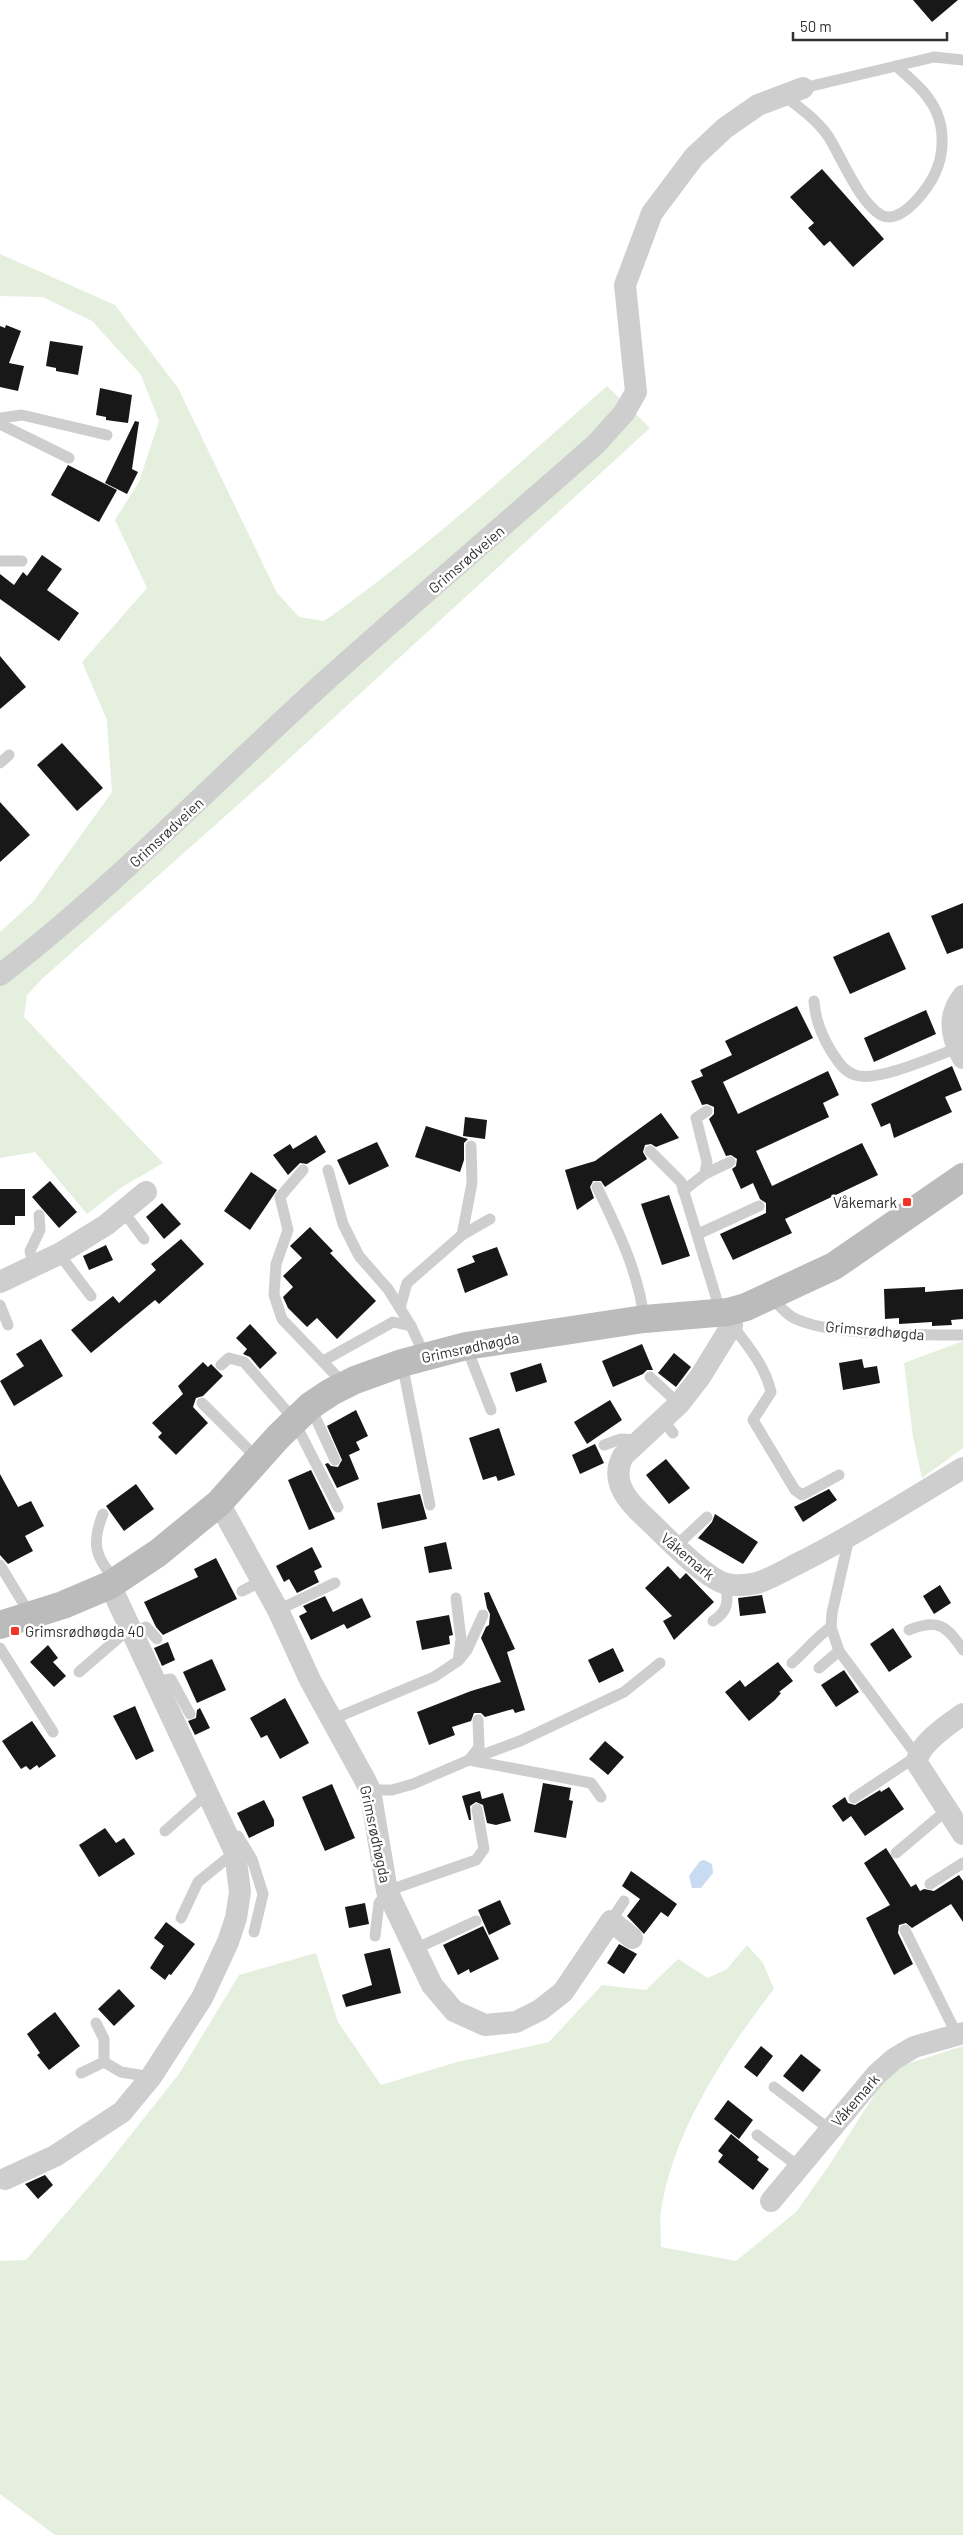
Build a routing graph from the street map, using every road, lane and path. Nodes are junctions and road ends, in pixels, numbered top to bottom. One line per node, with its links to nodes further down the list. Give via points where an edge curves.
1 (963, 60): 2 (lane, via 934,57)
2 (896, 66): 3 (lane); 4 (lane, via 931,101 939,118 942,150 929,184 898,216 887,217 876,211 827,136 804,110)
3 (803, 88): 4 (street, Grimsrødveien)
4 (782, 94): 11 (street, Grimsrødveien, via 758,106 713,139 694,157 652,213 625,285 636,392 624,413 596,444 330,677 146,852)
5 (0, 418): 7 (lane, via 22,415)
6 (0, 424): 8 (lane)
7 (107, 435)
8 (69, 458)
9 (0, 561): 10 (lane)
10 (22, 561)
11 (0, 976)
12 (963, 996): 14 (street, via 952,1021)
13 (814, 1001): 14 (lane, via 818,1025 829,1047 842,1067 853,1075 875,1076)
14 (960, 1053)
15 (707, 1112): 21 (lane, via 696,1118 707,1162)
16 (471, 1146): 31 (lane, via 472,1183)
17 (650, 1152): 24 (lane, via 681,1182)
18 (730, 1162): 21 (lane)
19 (303, 1170): 47 (lane, via 280,1196 288,1230 276,1264 274,1295 282,1319)
20 (328, 1170): 39 (lane, via 344,1224 359,1256)
21 (705, 1174): 24 (lane)
22 (963, 1177): 37 (main road, Grimsrødhøgda, via 834,1266)
23 (597, 1187): 41 (lane, via 623,1244 636,1281)
24 (683, 1191): 30 (lane)
25 (146, 1192): 27 (street)
26 (759, 1206): 30 (lane)
27 (123, 1211): 32 (lane); 33 (street)
28 (39, 1215): 34 (lane, via 40,1230 30,1251)
29 (490, 1220): 31 (lane)
30 (698, 1234): 40 (lane)
31 (462, 1235): 39 (lane, via 407,1283)
32 (144, 1239)
33 (59, 1254): 34 (street); 36 (lane)
34 (33, 1266): 35 (street)
35 (0, 1282)
36 (91, 1296)
37 (770, 1296): 40 (main road, Grimsrødhøgda); 44 (lane, Grimsrødhøgda, via 791,1316 815,1325 863,1332)
38 (0, 1305): 42 (lane)
39 (400, 1308): 43 (lane)
40 (726, 1316): 41 (main road, Grimsrødhøgda); 52 (street, Våkemark, via 700,1377); 60 (lane, via 768,1378 771,1392 753,1420 795,1490 802,1495)
41 (644, 1319): 45 (main road, Grimsrødhøgda)
42 (8, 1325)
43 (411, 1326): 46 (lane); 47 (lane, via 393,1322)
44 (961, 1335)
45 (466, 1346): 46 (main road, Grimsrødhøgda); 53 (lane)
46 (414, 1359): 50 (main road, Grimsrødhøgda); 62 (lane)
47 (324, 1361): 50 (lane)
48 (221, 1365): 54 (lane, via 229,1358 244,1362 285,1409)
49 (650, 1377): 52 (lane)
50 (345, 1385): 54 (main road, Grimsrødhøgda)
51 (202, 1402): 57 (lane)
52 (679, 1404): 55 (street, Våkemark, via 667,1426)
53 (491, 1410)
54 (300, 1416): 57 (main road, Grimsrødhøgda); 58 (lane); 63 (lane)
55 (639, 1440): 56 (lane, via 621,1439); 67 (street, Våkemark, via 618,1464 621,1489 630,1503)
56 (604, 1445)
57 (258, 1459): 61 (main road, Grimsrødhøgda)
58 (334, 1460)
59 (963, 1468): 66 (street, Våkemark)
60 (839, 1475)
61 (219, 1503): 69 (street, Grimsrødhøgda); 70 (main road, Grimsrødhøgda, via 158,1553)
62 (430, 1505)
63 (338, 1507)
64 (103, 1514): 70 (lane, via 96,1531 96,1550)
65 (707, 1517): 67 (lane)
66 (849, 1538): 72 (street, Våkemark, via 757,1583); 80 (lane)
67 (676, 1546): 72 (street, Våkemark, via 714,1580)
68 (0, 1565): 77 (lane)
69 (262, 1581): 73 (lane); 75 (street, Grimsrødhøgda)
70 (113, 1583): 77 (main road, Grimsrødhøgda); 81 (street)
71 (335, 1583): 75 (lane)
72 (726, 1584): 78 (lane, via 728,1604 721,1616)
73 (242, 1592)
74 (456, 1598): 87 (lane, via 462,1639)
75 (278, 1610): 95 (street, Grimsrødhøgda, via 310,1680)
76 (483, 1615): 87 (lane, via 467,1650)
77 (31, 1616): 79 (main road, Grimsrødhøgda)
78 (712, 1621)
79 (0, 1625)
80 (831, 1627): 86 (lane); 89 (lane)
81 (131, 1630): 83 (lane, via 146,1627); 91 (lane); 92 (street)
82 (909, 1630): 85 (lane, via 922,1624 940,1625 950,1630)
83 (157, 1639)
84 (0, 1648): 97 (lane)
85 (963, 1650)
86 (839, 1651): 90 (lane); 98 (lane)
87 (458, 1661): 95 (lane, via 434,1677)
88 (660, 1663): 99 (lane, via 624,1692 520,1741)
89 (792, 1663)
90 (819, 1668)
91 (79, 1672)
92 (155, 1682): 93 (lane, via 171,1679); 101 (street)
93 (190, 1714)
94 (963, 1714): 98 (street, via 948,1724)
95 (333, 1719): 100 (street, Grimsrødhøgda)
96 (478, 1720): 99 (lane, via 479,1747)
97 (52, 1732)
98 (917, 1756): 103 (lane); 105 (street, via 917,1763)
99 (469, 1760): 100 (lane, via 413,1784 392,1790); 102 (lane, via 591,1783)
100 (370, 1790): 113 (street, Grimsrødhøgda)
101 (208, 1793): 106 (street); 107 (lane)
102 (601, 1797)
103 (854, 1798)
104 (477, 1809): 113 (lane, via 484,1849 476,1860)
105 (947, 1810): 108 (street); 110 (lane)
106 (226, 1828): 109 (street); 119 (lane, via 238,1837 252,1859 263,1894)
107 (165, 1831)
108 (963, 1834)
109 (235, 1852): 115 (lane, via 198,1882); 127 (street, via 240,1892 228,1942 202,1998)
110 (896, 1854)
111 (963, 1864): 112 (lane)
112 (930, 1884)
113 (388, 1892): 120 (lane, via 379,1903); 122 (street, Grimsrødhøgda)
114 (624, 1901): 117 (lane)
115 (181, 1918)
116 (476, 1921): 122 (lane)
117 (611, 1921): 121 (street); 122 (street, Grimsrødhøgda, via 563,1992 540,2010 516,2022 485,2025 454,2011 432,1985)
118 (905, 1930): 124 (lane)
119 (254, 1932)
120 (375, 1936)
121 (632, 1938)
122 (415, 1950)
123 (96, 2023): 125 (lane, via 104,2039)
124 (960, 2034): 129 (street, Våkemark, via 914,2047 894,2059 876,2074)
125 (104, 2062): 126 (lane); 127 (lane, via 121,2072)
126 (81, 2073)
127 (151, 2077): 132 (street, via 122,2112 55,2156)
128 (774, 2087): 129 (lane)
129 (829, 2129): 131 (street, Våkemark)
130 (757, 2135): 131 (lane)
131 (798, 2166): 133 (street, Våkemark)
132 (6, 2179)
133 (771, 2201)

